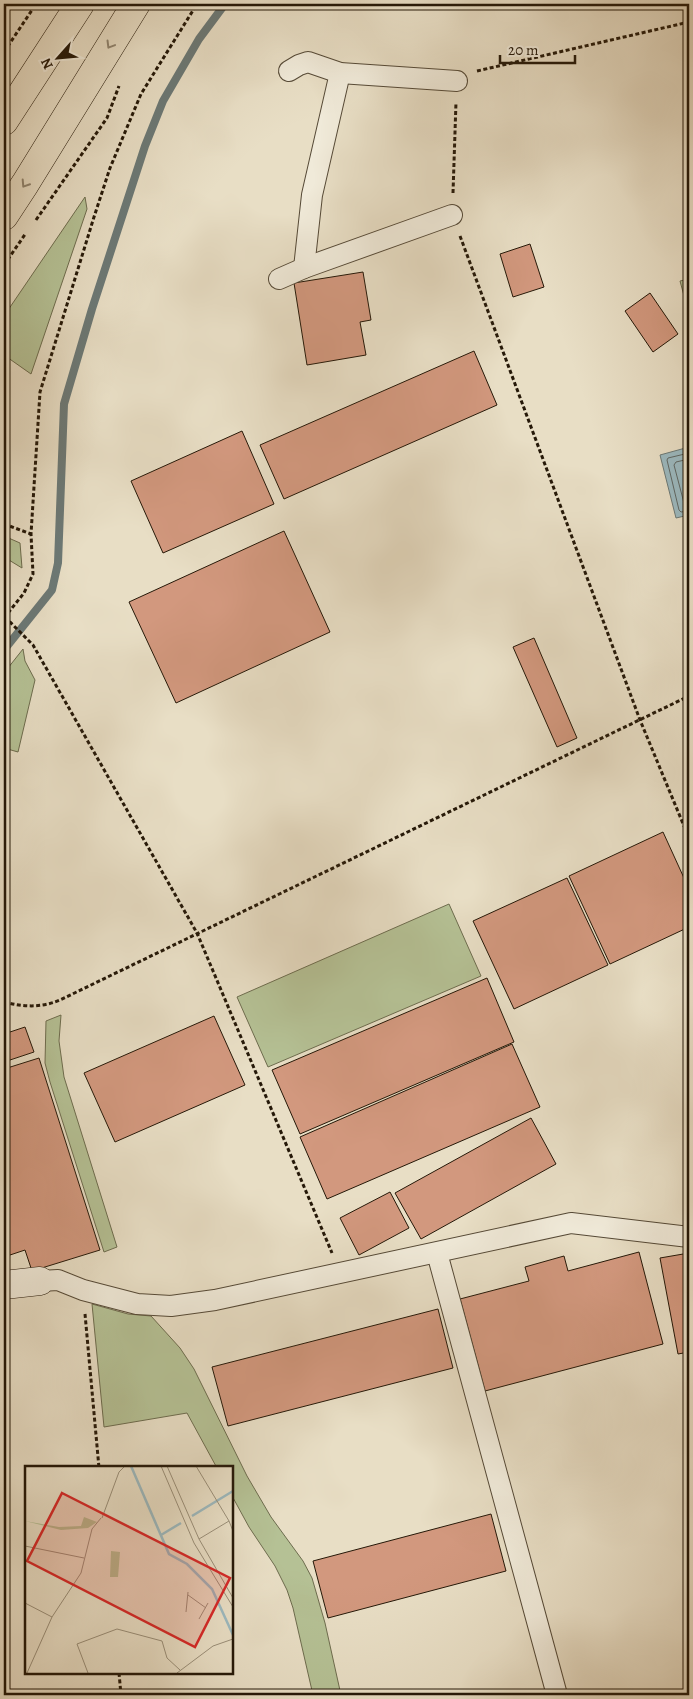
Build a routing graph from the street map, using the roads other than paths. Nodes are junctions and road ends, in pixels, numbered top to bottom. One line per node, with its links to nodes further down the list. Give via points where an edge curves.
1 (80, 4): 6 (main road)
2 (136, 4): 8 (main road, one-way to 8)
3 (290, 71): 4 (street, via 308,62)
4 (340, 73): 5 (street); 9 (street, via 312,194)
5 (457, 81)
6 (4, 121)
7 (452, 215): 9 (street)
8 (4, 216)
9 (304, 268): 10 (street)
10 (279, 279)
11 (689, 1237): 12 (street, via 571,1224)
12 (437, 1253): 13 (street, via 215,1300 171,1306 137,1304 58,1280); 15 (street)
13 (40, 1281): 14 (main road)
14 (4, 1285)
15 (557, 1695)

